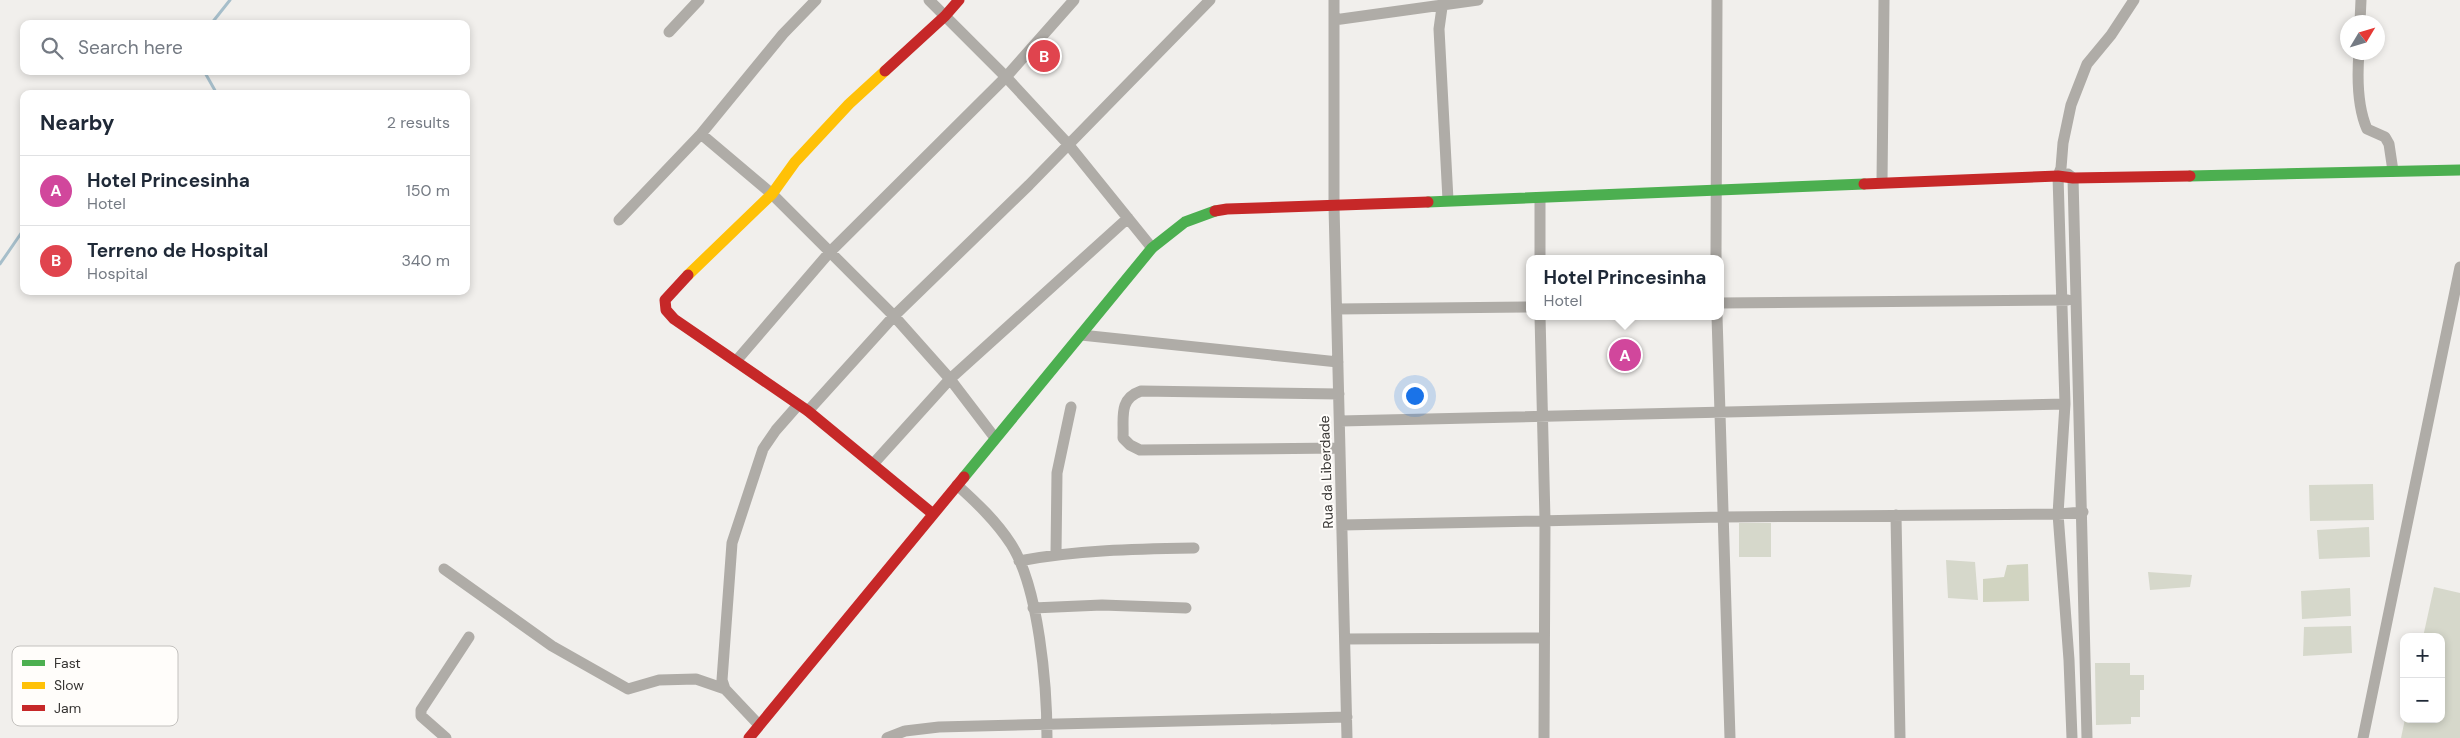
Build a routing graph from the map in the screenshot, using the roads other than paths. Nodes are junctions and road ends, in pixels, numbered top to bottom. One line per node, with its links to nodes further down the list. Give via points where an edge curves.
1 (699, 0): 17 (street)
2 (816, 0): 20 (street, via 782,34)
3 (929, 0): 15 (street)
4 (959, 0): 15 (street)
5 (1074, 0): 19 (street)
6 (1210, 0): 21 (street)
7 (1334, 0): 16 (street, Rua da Liberdade)
8 (1478, 0): 13 (street)
9 (1717, 0): 27 (street)
10 (1884, 0): 26 (street)
11 (2134, 0): 24 (street, via 2087,64 2071,105)
12 (2361, 0): 14 (street)
13 (1443, 3): 16 (street); 30 (street, via 1439,28)
14 (2360, 15)
15 (945, 16): 19 (street); 28 (street, via 849,104 795,162)
16 (1334, 20): 31 (street, Rua da Liberdade)
17 (669, 32)
18 (2358, 60): 23 (street, via 2357,80 2364,122 2367,130 2385,137 2389,144)
19 (1006, 77): 21 (street); 35 (street)
20 (701, 134): 28 (street); 33 (street)
21 (1068, 144): 32 (street); 44 (street)
22 (2460, 170): 23 (street)
23 (2392, 171): 25 (street)
24 (2059, 172): 25 (street); 26 (street); 40 (street)
25 (2073, 178): 39 (street)
26 (1882, 182): 27 (street)
27 (1715, 190): 29 (street); 37 (street)
28 (772, 194): 35 (street); 48 (street, via 665,300 666,310 674,319)
29 (1540, 198): 30 (street); 36 (street)
30 (1448, 200): 31 (street)
31 (1334, 206): 34 (street, via 1226,209 1202,214 1178,224); 43 (street, Rua da Liberdade)
32 (1128, 218): 34 (street); 50 (street)
33 (619, 220)
34 (1152, 248): 47 (street)
35 (829, 253): 44 (street); 48 (street)
36 (1540, 255)
37 (1716, 255)
38 (2460, 267): 92 (street)
39 (2077, 299): 40 (street); 62 (street)
40 (2062, 301): 41 (street); 52 (street)
41 (1724, 303)
42 (1526, 307): 43 (street)
43 (1337, 309): 49 (street, Rua da Liberdade)
44 (894, 316): 50 (street); 54 (street)
45 (1540, 320): 56 (street)
46 (1716, 320): 55 (street)
47 (1081, 335): 49 (street); 58 (street)
48 (737, 360): 54 (street)
49 (1338, 362): 51 (street, Rua da Liberdade)
50 (950, 379): 58 (street); 60 (street)
51 (1339, 394): 57 (street, Rua da Liberdade); 59 (street, via 1140,392 1125,402 1123,438 1140,450)
52 (2064, 404): 55 (street); 64 (street)
53 (1070, 407): 70 (street, via 1057,473)
54 (803, 408): 60 (street); 78 (street, via 776,430 763,449 732,543)
55 (1718, 412): 56 (street); 66 (street)
56 (1542, 416): 57 (street); 67 (street)
57 (1340, 421): 59 (street, Rua da Liberdade)
58 (995, 438): 61 (street)
59 (1340, 448): 68 (street, Rua da Liberdade)
60 (874, 463): 63 (street)
61 (957, 485): 63 (street); 71 (street, via 990,516)
62 (2083, 512): 64 (street); 91 (street)
63 (933, 514): 81 (street)
64 (2058, 514): 65 (street); 90 (street)
65 (1896, 515): 66 (street); 89 (street)
66 (1722, 517): 67 (street); 88 (street)
67 (1545, 520): 68 (street); 76 (street)
68 (1342, 526): 77 (street, Rua da Liberdade)
69 (1194, 548): 70 (street)
70 (1056, 554): 71 (street)
71 (1019, 561): 73 (street)
72 (444, 569): 78 (street, via 552,646 628,689 659,680 696,679)
73 (1033, 608): 74 (street, via 1102,605); 80 (street)
74 (1186, 608)
75 (469, 637): 82 (street, via 421,710 421,716)
76 (1544, 638): 77 (street); 87 (street)
77 (1345, 639): 79 (street, Rua da Liberdade)
78 (724, 689): 81 (street)
79 (1347, 717): 80 (street); 86 (street, Rua da Liberdade)
80 (1047, 724): 84 (street, via 939,727 905,731); 85 (street)
81 (759, 725): 83 (street)
82 (446, 738)
83 (749, 738)
84 (887, 738)
85 (1047, 738)
86 (1347, 738)
87 (1544, 738)
88 (1730, 738)
89 (1900, 738)
90 (2072, 738)
91 (2087, 738)
92 (2363, 738)

